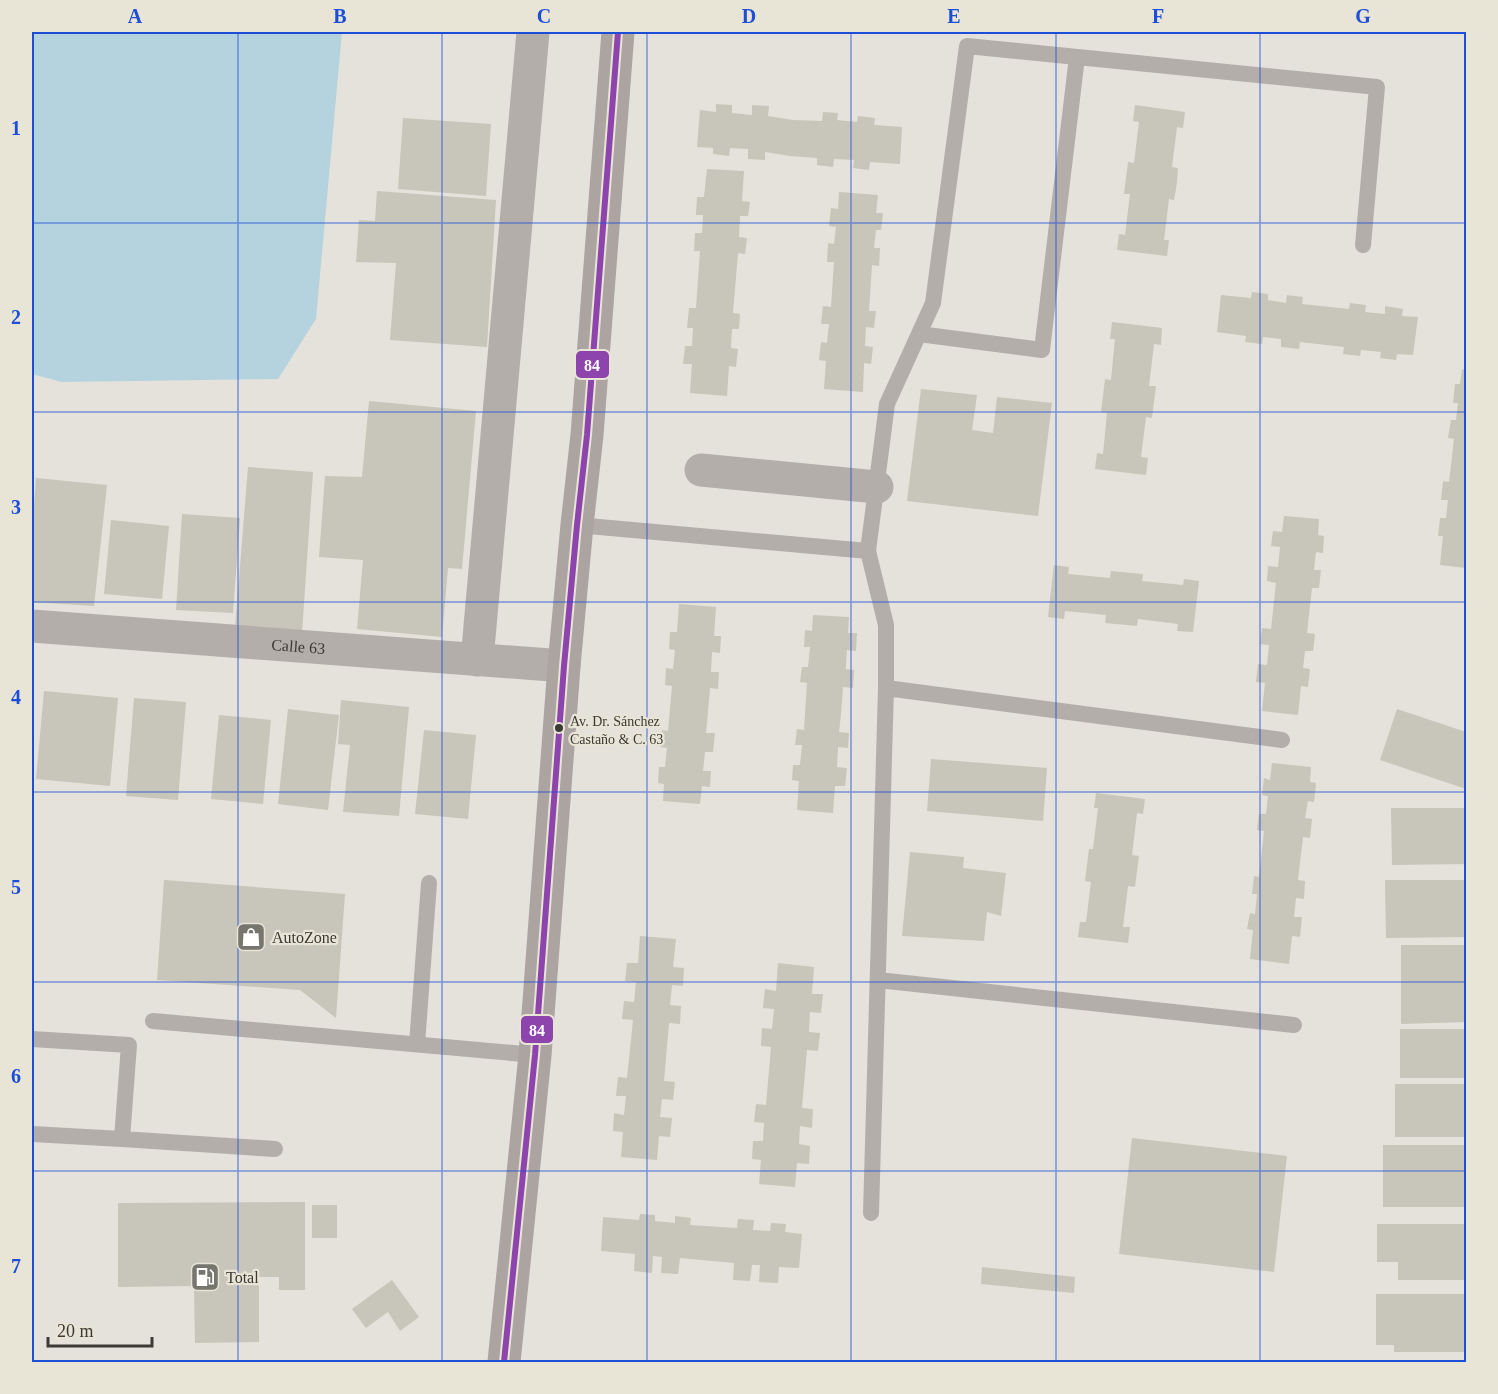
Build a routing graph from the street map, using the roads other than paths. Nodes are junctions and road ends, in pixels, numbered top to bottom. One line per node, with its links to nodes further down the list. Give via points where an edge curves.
1 (533, 32): 11 (street)
2 (618, 32): 8 (street)
3 (1077, 57): 4 (lane, via 1377,87); 5 (lane, via 967,46 933,303); 5 (lane, via 1042,350)
4 (1363, 245)
5 (919, 334): 7 (lane, via 887,404)
6 (702, 470): 7 (street)
7 (877, 486): 9 (lane)
8 (577, 525): 9 (lane); 12 (street)
9 (868, 551): 13 (lane, via 886,625)
10 (32, 626): 11 (street, Calle 63)
11 (477, 660): 12 (street, Calle 63)
12 (564, 666): 21 (street)
13 (886, 688): 14 (lane); 16 (lane)
14 (1282, 740)
15 (429, 883): 20 (lane)
16 (878, 980): 18 (lane); 25 (lane)
17 (153, 1021): 20 (lane)
18 (1294, 1025)
19 (32, 1038): 23 (lane, via 129,1045)
20 (417, 1044): 21 (lane)
21 (535, 1055): 26 (street)
22 (32, 1134): 23 (lane)
23 (122, 1139): 24 (lane)
24 (275, 1149)
25 (870, 1213)
26 (504, 1362)

